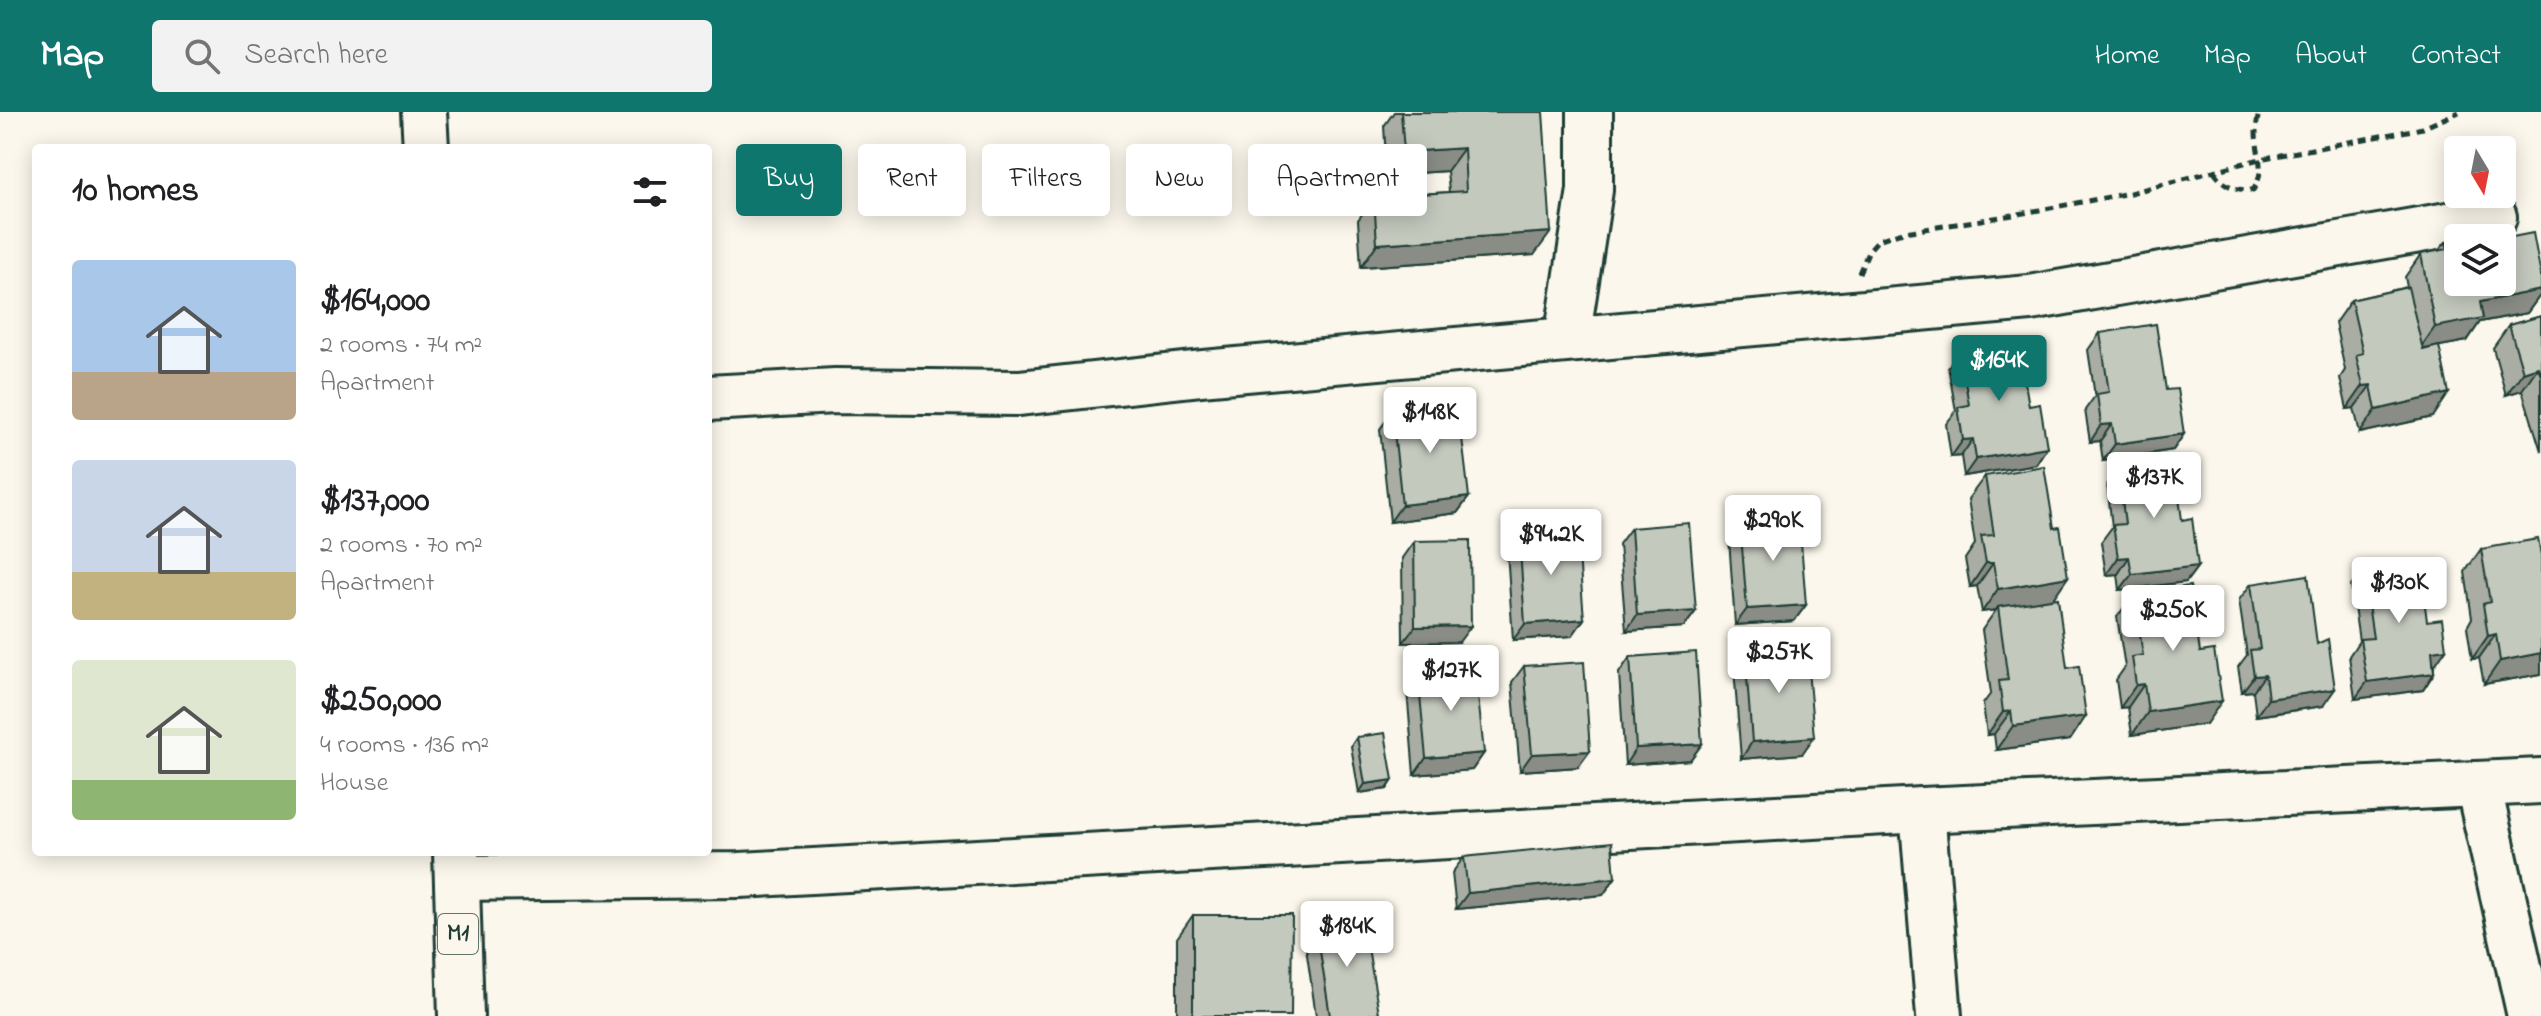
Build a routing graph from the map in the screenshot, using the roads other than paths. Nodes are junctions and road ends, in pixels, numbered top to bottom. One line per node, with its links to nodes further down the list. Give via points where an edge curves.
1 (424, 112): 3 (main road)
2 (1590, 112): 5 (main road, via 1590,190)
3 (426, 144)
4 (2494, 217): 5 (main road, via 2030,298)
5 (1567, 339): 6 (main road, via 1019,393 835,391)
6 (712, 398)
7 (2541, 781): 8 (main road)
8 (2478, 784): 9 (main road); 13 (main road)
9 (1922, 810): 10 (main road, via 740,875); 12 (main road)
10 (456, 865): 11 (main road, M1)
11 (461, 1016)
12 (1939, 1016)
13 (2530, 1016)

